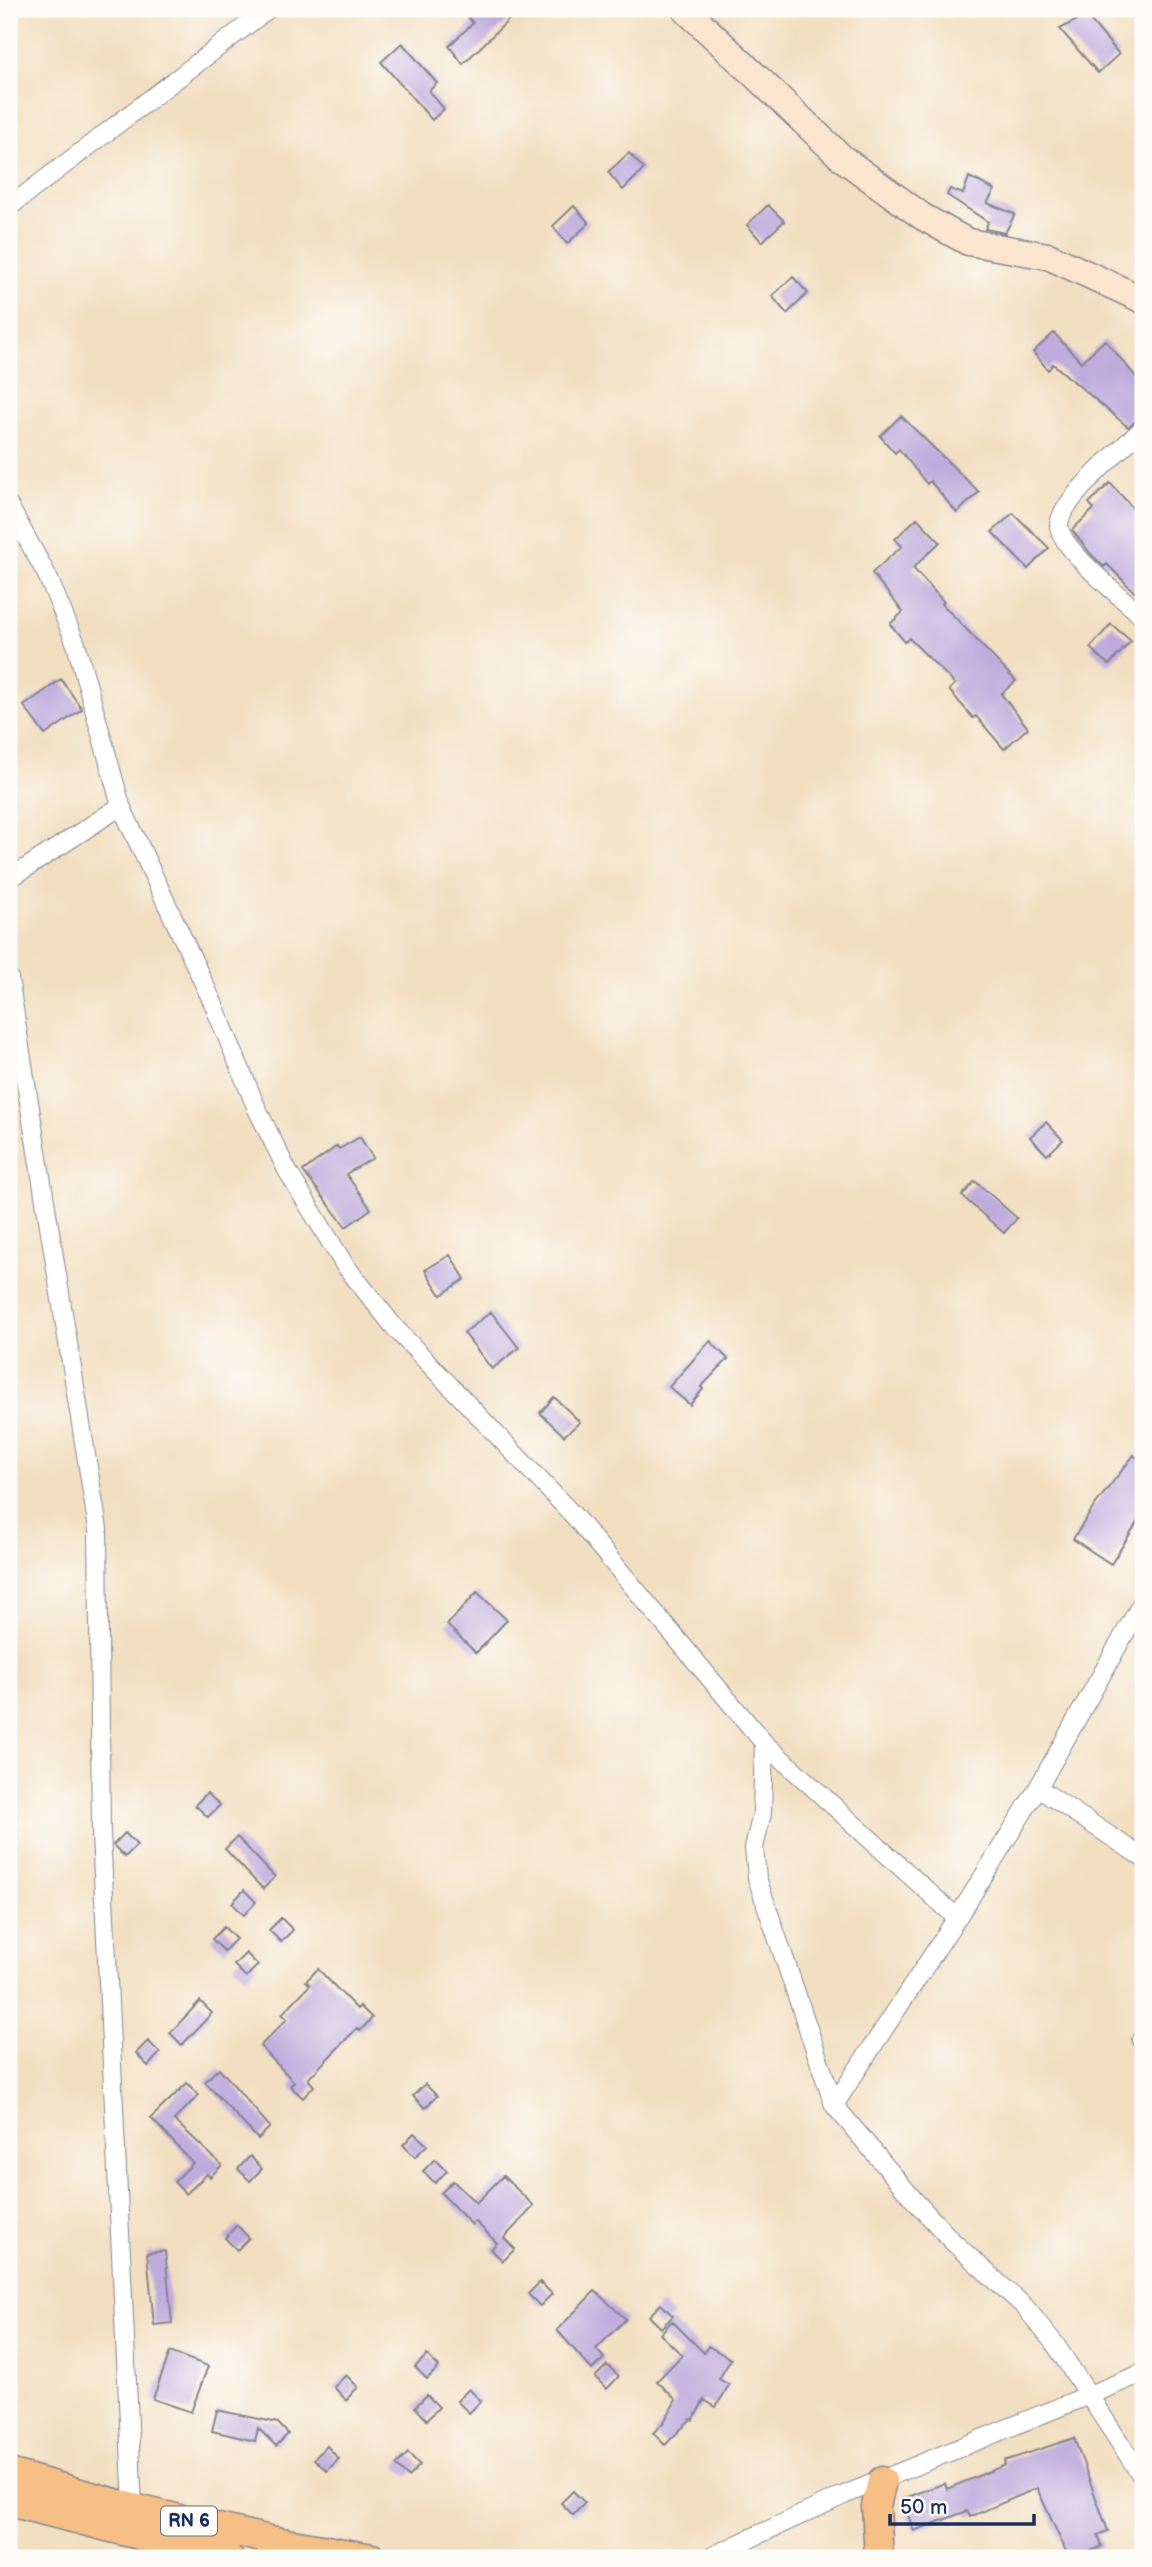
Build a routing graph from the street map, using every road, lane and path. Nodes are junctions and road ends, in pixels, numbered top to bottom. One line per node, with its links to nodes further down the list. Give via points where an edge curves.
1 (268, 9): 3 (street)
2 (685, 9): 4 (street, via 842,158 923,217 968,242 1048,256)
3 (9, 207)
4 (1143, 300)
5 (1143, 428): 7 (street, via 1072,499 1059,526 1074,551)
6 (9, 506): 8 (street, via 47,575 71,632)
7 (1143, 617)
8 (121, 806): 9 (street); 12 (street, via 257,1109 288,1172 344,1264 396,1328 574,1516)
9 (9, 879)
10 (9, 978): 23 (street, via 98,1529 101,1833)
11 (1143, 1601): 13 (street)
12 (764, 1743): 15 (street); 16 (street, via 762,1813 754,1848 757,1878)
13 (1038, 1788): 14 (street); 15 (street)
14 (1143, 1858)
15 (956, 1917): 16 (street)
16 (834, 2105): 18 (street, via 945,2233 1025,2307)
17 (1143, 2373): 18 (street)
18 (1088, 2397): 20 (street); 21 (street)
19 (9, 2473): 23 (main road, RN 6)
20 (1143, 2478)
21 (882, 2481): 26 (street); 27 (main road, via 876,2506)
22 (9, 2502): 24 (main road, RN 6)
23 (132, 2508): 25 (main road, RN 6)
24 (229, 2558)
25 (372, 2558)
26 (708, 2558)
27 (878, 2558)

